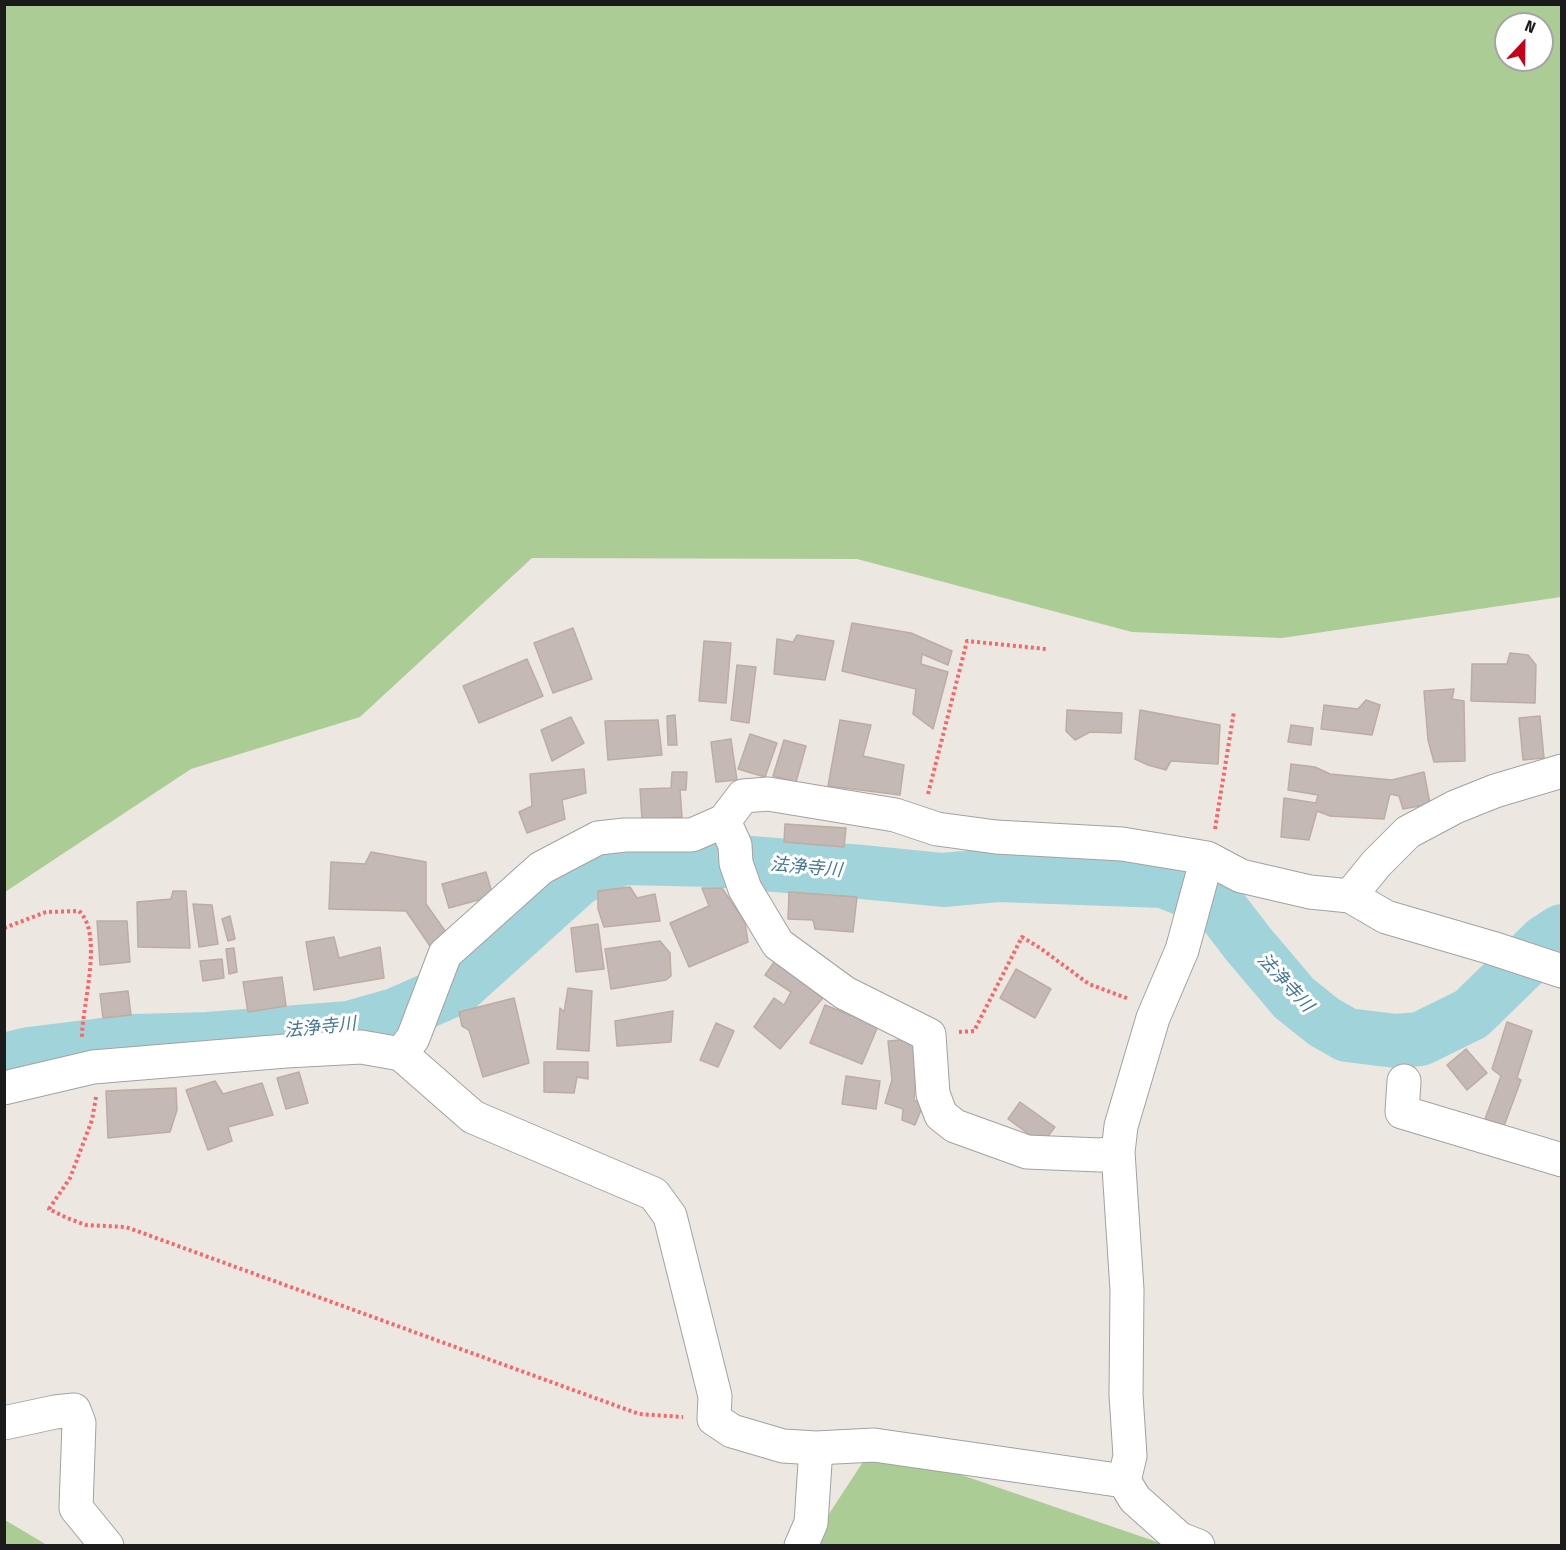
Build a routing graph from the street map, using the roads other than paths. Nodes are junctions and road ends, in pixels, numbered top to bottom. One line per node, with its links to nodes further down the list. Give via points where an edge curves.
1 (1562, 771): 4 (street, via 1495,791 1408,832)
2 (724, 821): 3 (street, via 743,796 768,794 896,815 937,829 996,837 1122,844); 6 (street, via 692,835 598,838 541,868 445,954 413,1038); 9 (street, via 735,845 745,889 778,944 845,993 929,1035 933,1094 941,1115 955,1126 1027,1152)
3 (1207, 858): 4 (street, via 1241,876); 9 (street, via 1182,950 1157,1010 1126,1108)
4 (1350, 896): 5 (street, via 1386,918)
5 (1562, 971)
6 (401, 1054): 8 (street, via 362,1047 286,1051 93,1068); 12 (street, via 473,1117 654,1194 670,1216 715,1396 714,1419 732,1431 783,1446)
7 (1404, 1081): 10 (street, via 1402,1112)
8 (4, 1088)
9 (1118, 1152): 13 (street, via 1127,1290 1130,1456)
10 (1562, 1160)
11 (4, 1423): 14 (street, via 74,1410 79,1423 76,1508)
12 (816, 1448): 13 (street, via 874,1445); 15 (street, via 811,1523)
13 (1124, 1481): 16 (street, via 1135,1499 1180,1539)
14 (106, 1545)
15 (801, 1545)
16 (1198, 1545)

